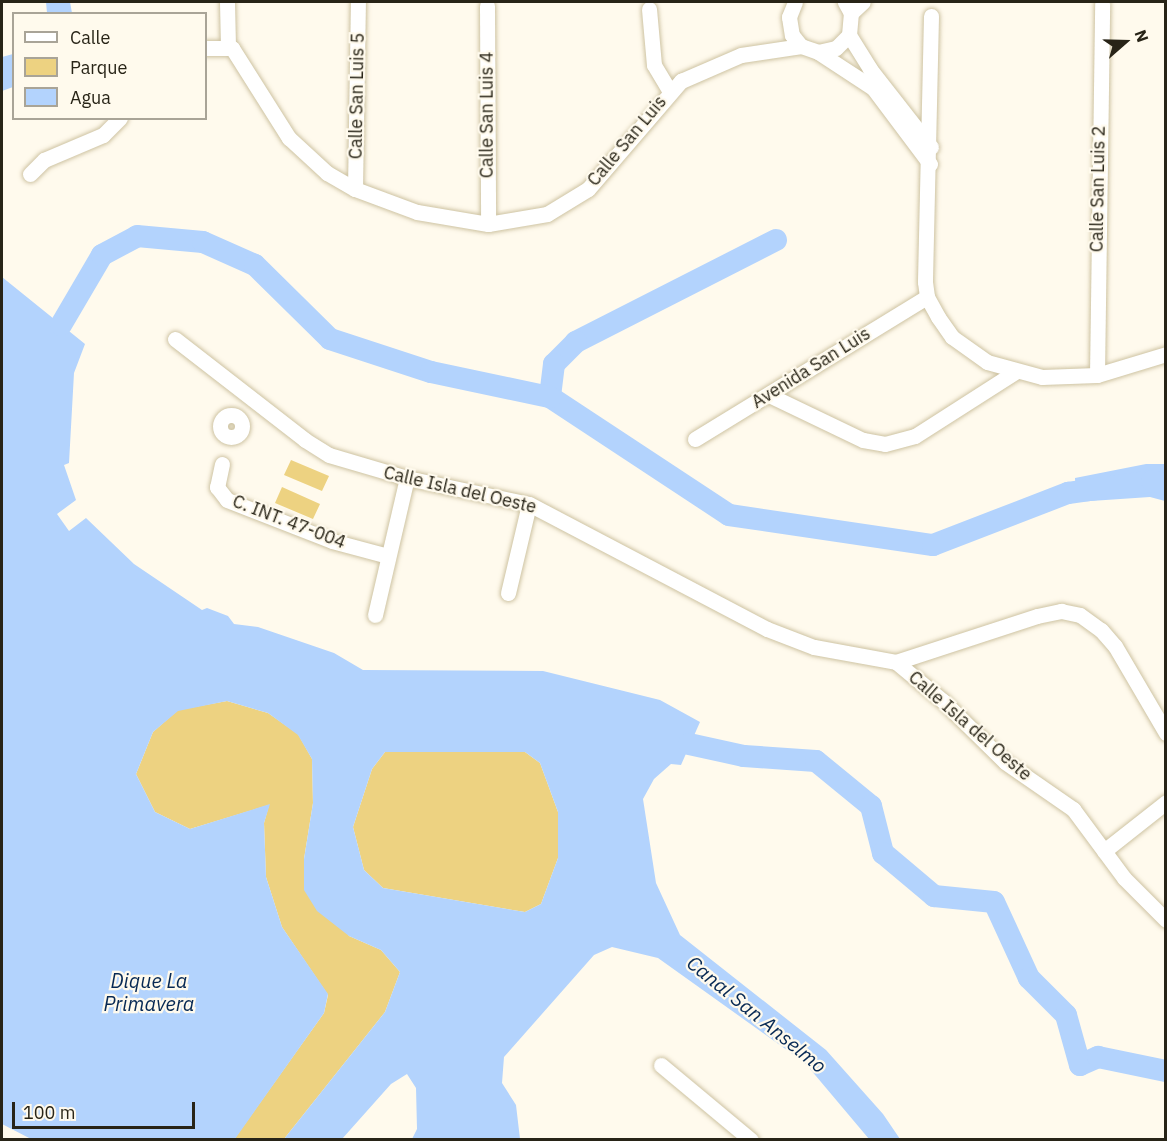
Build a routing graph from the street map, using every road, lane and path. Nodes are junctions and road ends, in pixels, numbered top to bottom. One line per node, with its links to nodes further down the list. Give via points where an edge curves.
1 (227, 2): 12 (street)
2 (864, 2): 7 (street)
3 (358, 3): 24 (street, Calle San Luis 5)
4 (791, 3): 10 (street)
5 (1102, 4): 30 (street, Calle San Luis 2)
6 (487, 6): 25 (street, Calle San Luis 4)
7 (848, 8): 11 (street)
8 (649, 9): 17 (street, via 654,65)
9 (931, 16): 18 (street)
10 (789, 28): 13 (street); 15 (street, Calle San Luis)
11 (849, 34): 16 (street, via 836,48); 19 (street)
12 (228, 45): 14 (street); 24 (street, Calle San Luis, via 289,138 312,162)
13 (801, 46): 15 (street, Calle San Luis); 16 (street)
14 (207, 48)
15 (759, 50): 17 (street, Calle San Luis, via 695,73)
16 (818, 52): 19 (street, via 873,88)
17 (669, 90): 25 (street, Calle San Luis, via 609,168 580,195 533,218)
18 (932, 103): 19 (street); 21 (street)
19 (903, 115): 21 (street); 22 (street)
20 (118, 120): 23 (street, via 103,135 44,160)
21 (931, 147): 22 (street)
22 (930, 164): 26 (street)
23 (30, 174)
24 (355, 189): 25 (street, Calle San Luis, via 417,212)
25 (488, 224)
26 (927, 297): 29 (street, via 952,338 987,362); 31 (street, Avenida San Luis)
27 (175, 339): 32 (street, Calle Isla del Oeste)
28 (1166, 354): 30 (street)
29 (1015, 372): 30 (street, via 1066,378); 31 (street, via 915,436 885,444 863,440)
30 (1097, 375)
31 (769, 394): 34 (street, Avenida San Luis)
32 (251, 399): 33 (street); 36 (street, Calle Isla del Oeste, via 329,455)
33 (238, 417)
34 (695, 439)
35 (222, 464): 38 (street, C. INT. 47-004, via 218,487 226,500 332,541)
36 (407, 478): 37 (street, Calle Isla del Oeste); 38 (street)
37 (529, 504): 39 (street); 41 (street, Calle Isla del Oeste, via 775,633 814,647)
38 (388, 556): 40 (street)
39 (508, 593)
40 (375, 615)
41 (896, 663): 42 (street, Calle Isla del Oeste, via 1037,616 1061,611 1080,615 1115,646); 44 (street, Calle Isla del Oeste, via 928,688 1005,762 1073,809)
42 (1166, 733)
43 (1166, 802): 44 (street)
44 (1104, 851): 45 (street, Calle Isla del Oeste, via 1124,878)
45 (1166, 920)
46 (661, 1065): 47 (street)
47 (751, 1140)

